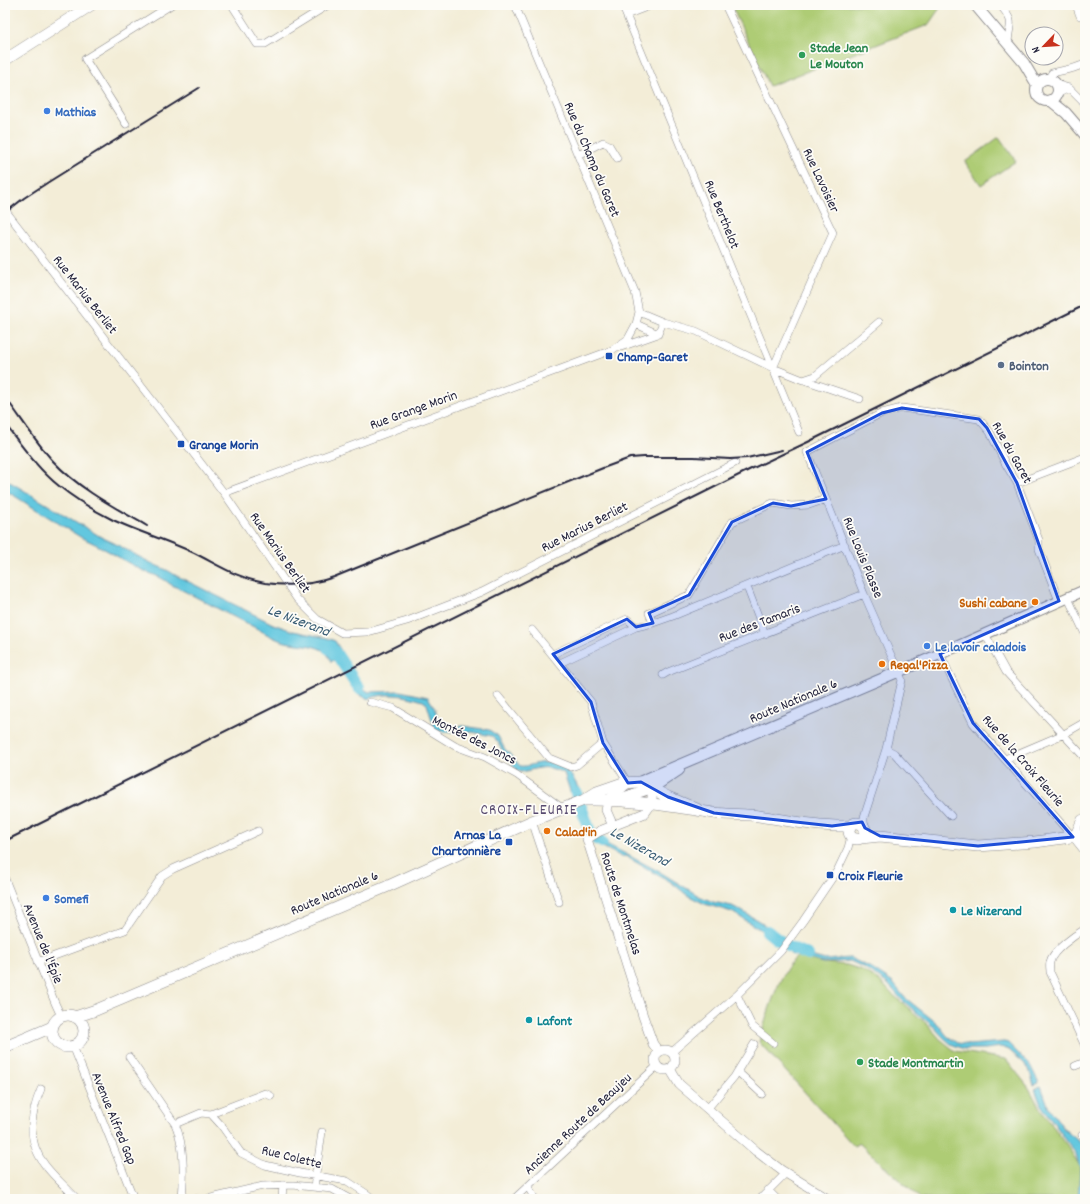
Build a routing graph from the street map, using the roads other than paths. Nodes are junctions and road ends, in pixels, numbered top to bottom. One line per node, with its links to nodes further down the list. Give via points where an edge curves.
1 (77, 5): 16 (main road)
2 (91, 5): 16 (main road)
3 (171, 5): 22 (street, via 85,59)
4 (232, 5): 5 (street, via 257,44 265,44)
5 (328, 5)
6 (515, 5): 24 (street, Rue du Champ du Garet)
7 (622, 5): 13 (street, Rue Berthelot)
8 (652, 5): 13 (street)
9 (725, 5): 33 (street, Rue Lavoisier, via 833,233)
10 (975, 5): 15 (main road)
11 (1000, 5): 15 (street, via 1010,17)
12 (1076, 5): 14 (street)
13 (626, 15): 33 (street, Rue Berthelot)
14 (1080, 16)
15 (1008, 43): 20 (main road, via 1024,63)
16 (17, 48): 17 (main road); 18 (main road)
17 (5, 51)
18 (5, 60)
19 (1085, 64): 20 (street, via 1062,71)
20 (1050, 87): 21 (street, via 1069,88); 23 (main road, via 1066,113)
21 (1085, 104)
22 (126, 124)
23 (1085, 135)
24 (578, 155): 25 (street, via 603,142 609,145); 27 (street, Rue du Champ du Garet, via 635,292)
25 (617, 158)
26 (5, 210): 41 (street, Rue Marius Berliet)
27 (639, 312): 28 (street); 30 (street, Rue du Champ du Garet)
28 (663, 322): 31 (street); 33 (street, via 696,331)
29 (879, 322): 34 (street, via 815,376)
30 (636, 324): 31 (street); 32 (street, Rue Grange Morin, via 628,339)
31 (658, 334): 32 (street, Rue Grange Morin)
32 (612, 350): 41 (street, Rue Grange Morin)
33 (773, 368): 34 (street); 36 (street, Rue Berthelot)
34 (803, 380): 35 (street)
35 (860, 399)
36 (799, 432)
37 (807, 452): 40 (street, Rue du Garet, via 882,413 902,408 979,419 990,432); 42 (street, Rue Louis Plasse)
38 (1085, 457): 40 (street)
39 (735, 463): 41 (street, Rue Marius Berliet, via 482,592 407,621 368,632 342,633 317,619 297,600)
40 (1017, 483): 47 (street, Rue du Garet, via 1039,540 1039,549)
41 (224, 493)
42 (826, 499): 43 (street, Rue Louis Plasse); 48 (street, via 809,505 773,503 732,522 690,595 649,613)
43 (845, 545): 44 (street); 46 (street, Rue Louis Plasse)
44 (747, 586): 48 (street); 51 (street)
45 (1085, 590): 47 (main road, Route Nationale 6)
46 (864, 594): 51 (street, Rue des Tamaris); 57 (street, Rue Louis Plasse)
47 (1064, 600): 52 (main road, Route Nationale 6); 53 (street, Rue du Garet)
48 (652, 623): 49 (street)
49 (636, 627): 54 (street, via 627,619); 56 (street)
50 (532, 630): 54 (street)
51 (765, 634): 58 (street, Rue des Tamaris)
52 (985, 634): 55 (main road, Route Nationale 6); 62 (street, via 1006,672)
53 (1085, 634)
54 (553, 654): 56 (street)
55 (940, 654): 57 (main road, Route Nationale 6); 67 (street, Rue de la Croix Fleurie, via 972,723)
56 (560, 663): 63 (street, via 591,702)
57 (899, 671): 64 (street, via 902,680); 65 (main road, Route Nationale 6)
58 (663, 675)
59 (498, 696): 63 (street, via 549,758 571,767 577,765)
60 (370, 702): 73 (street, Montée des Joncs, via 393,708 454,746 485,757 517,775)
61 (1085, 722): 62 (street)
62 (1064, 734): 66 (street); 67 (street)
63 (603, 742): 68 (street)
64 (886, 749): 75 (street, via 894,753); 79 (street)
65 (698, 756): 68 (main road, Route Nationale 6); 69 (main road, Route Nationale 6)
66 (1085, 758)
67 (1006, 759): 82 (street, Rue de la Croix Fleurie)
68 (633, 782): 69 (main road); 70 (street); 71 (main road, Route Nationale 6, via 597,792)
69 (652, 788): 70 (main road, Route Nationale 6); 72 (street); 74 (main road)
70 (613, 799): 71 (main road, Route Nationale 6); 72 (main road); 78 (street, via 606,810)
71 (578, 802): 73 (main road, Route Nationale 6)
72 (652, 803): 74 (main road); 78 (street, Route de Montmelas, via 644,813)
73 (562, 808): 77 (main road, Route Nationale 6)
74 (697, 809): 79 (main road)
75 (951, 816)
76 (1085, 816): 82 (street)
77 (532, 821): 85 (street); 89 (main road, Route Nationale 6)
78 (614, 826): 99 (street, Route de Montmelas, via 587,839 643,1016)
79 (858, 830): 82 (main road, via 880,836 978,846 1036,842); 88 (street, via 837,871 791,938)
80 (258, 831): 87 (street, via 162,876 125,930)
81 (1085, 834): 82 (main road)
82 (1073, 836): 83 (street, Rue de la Croix Fleurie)
83 (1085, 852)
84 (5, 879): 87 (street, Avenue de l'Épie)
85 (559, 902)
86 (1085, 929): 97 (street, via 1068,940 1050,961 1050,972)
87 (38, 962): 90 (street, Avenue de l'Épie)
88 (737, 995): 94 (street, via 752,1026); 100 (street)
89 (96, 1010): 91 (main road, Route Nationale 6); 92 (main road, Route Nationale 6)
90 (61, 1016): 91 (main road); 93 (main road, via 57,1018)
91 (74, 1016): 92 (main road)
92 (83, 1026): 96 (main road, via 83,1036)
93 (52, 1032): 96 (main road, via 55,1041 63,1046); 98 (main road, via 32,1036)
94 (773, 1043)
95 (754, 1044): 106 (street)
96 (73, 1046): 122 (street, Avenue Alfred Gap)
97 (1085, 1046)
98 (5, 1047)
99 (659, 1052): 100 (street); 103 (street, via 655,1058)
100 (672, 1052): 105 (street, via 675,1062)
101 (129, 1057): 112 (street)
102 (1085, 1062): 104 (street)
103 (657, 1066): 105 (street, via 663,1070); 117 (street, Ancienne Route de Beaujeu)
104 (1075, 1066)
105 (670, 1069): 110 (street, via 678,1084)
106 (738, 1072): 108 (street); 110 (street)
107 (41, 1089): 121 (street, via 34,1104 32,1128 35,1148 44,1165)
108 (762, 1094)
109 (271, 1096): 111 (street, via 265,1093)
110 (708, 1108): 114 (street, via 730,1129)
111 (211, 1114): 112 (street, via 201,1113); 115 (street, Rue Colette, via 241,1153 265,1165)
112 (175, 1124): 120 (street, via 180,1134)
113 (322, 1132): 115 (street)
114 (786, 1173): 119 (street); 132 (street)
115 (316, 1176): 118 (street); 127 (street, Rue Colette, via 347,1181)
116 (284, 1185): 118 (street); 124 (street, via 263,1186); 125 (street)
117 (528, 1186): 128 (street, Ancienne Route de Beaujeu); 129 (street)
118 (314, 1187): 126 (street, via 332,1189)
119 (768, 1190): 130 (street); 131 (street)
120 (182, 1198): 123 (street)
121 (77, 1199)
122 (134, 1199)
123 (198, 1199)
124 (207, 1199)
125 (282, 1199)
126 (350, 1199)
127 (372, 1199)
128 (514, 1199)
129 (535, 1199)
130 (760, 1199)
131 (777, 1199)
132 (828, 1199)

